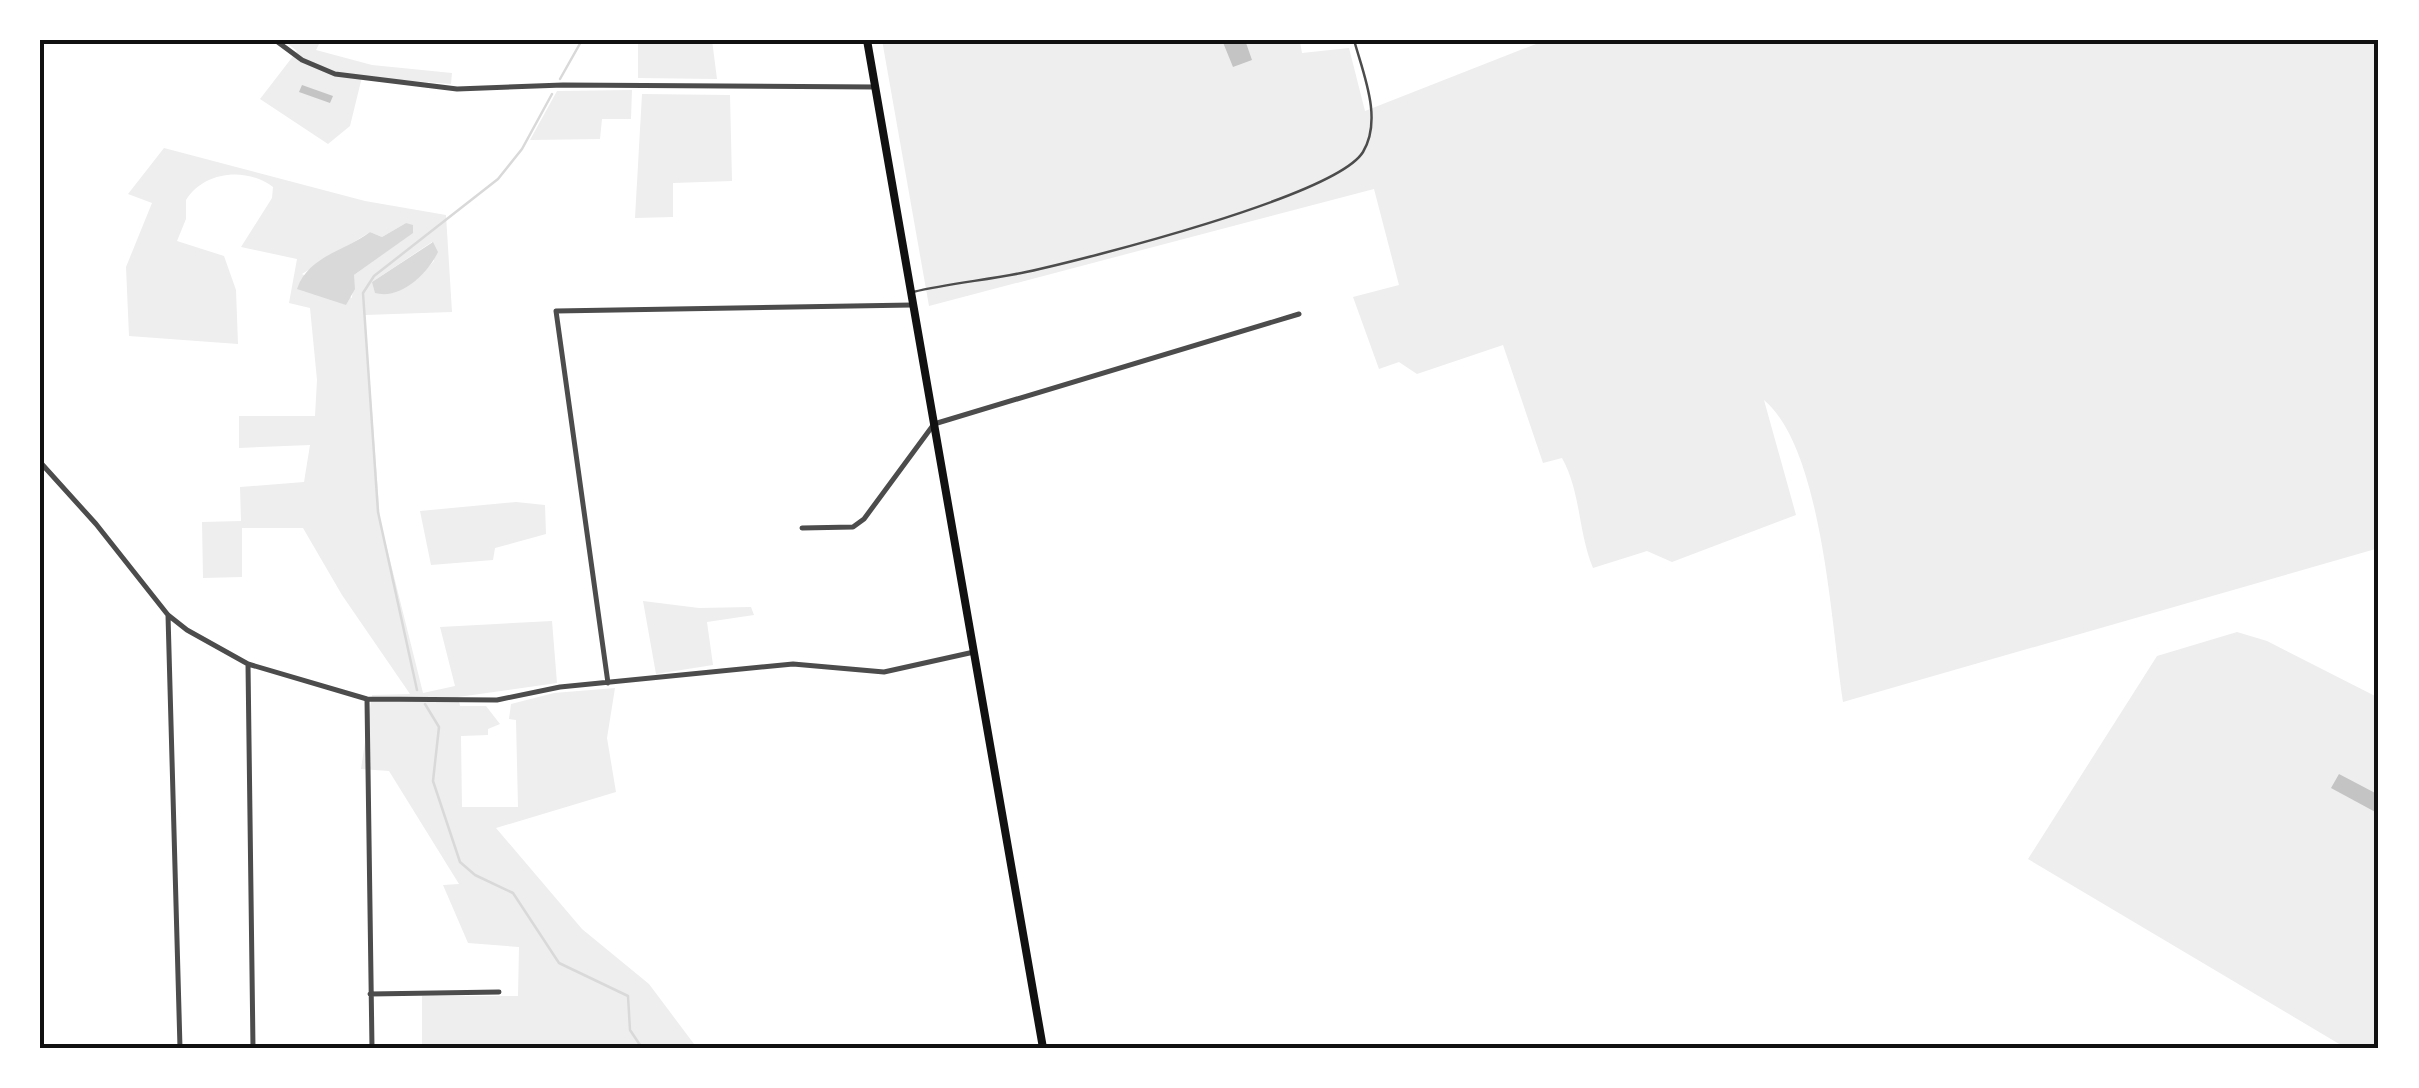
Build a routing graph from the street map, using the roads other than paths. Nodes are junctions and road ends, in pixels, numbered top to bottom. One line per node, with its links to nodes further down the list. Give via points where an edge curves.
1 (275, 40): 4 (street, via 335,74 457,89)
2 (867, 40): 4 (main road)
3 (1354, 40): 5 (lane, via 1371,123 1362,153 1338,176 1290,197 1046,266)
4 (876, 87): 5 (main road)
5 (911, 292): 6 (main road)
6 (914, 305): 8 (main road); 14 (street, via 556,311)
7 (1299, 314): 8 (street)
8 (934, 424): 10 (street, via 864,519 840,528); 12 (main road)
9 (40, 462): 11 (street)
10 (802, 528)
11 (168, 615): 13 (street); 18 (street)
12 (974, 652): 14 (street, via 884,672 794,664); 21 (main road)
13 (248, 664): 15 (street); 19 (street)
14 (608, 683): 15 (street, via 497,700)
15 (368, 699): 17 (street)
16 (499, 992): 17 (street)
17 (370, 994): 20 (street)
18 (180, 1048)
19 (253, 1048)
20 (372, 1048)
21 (1042, 1048)

